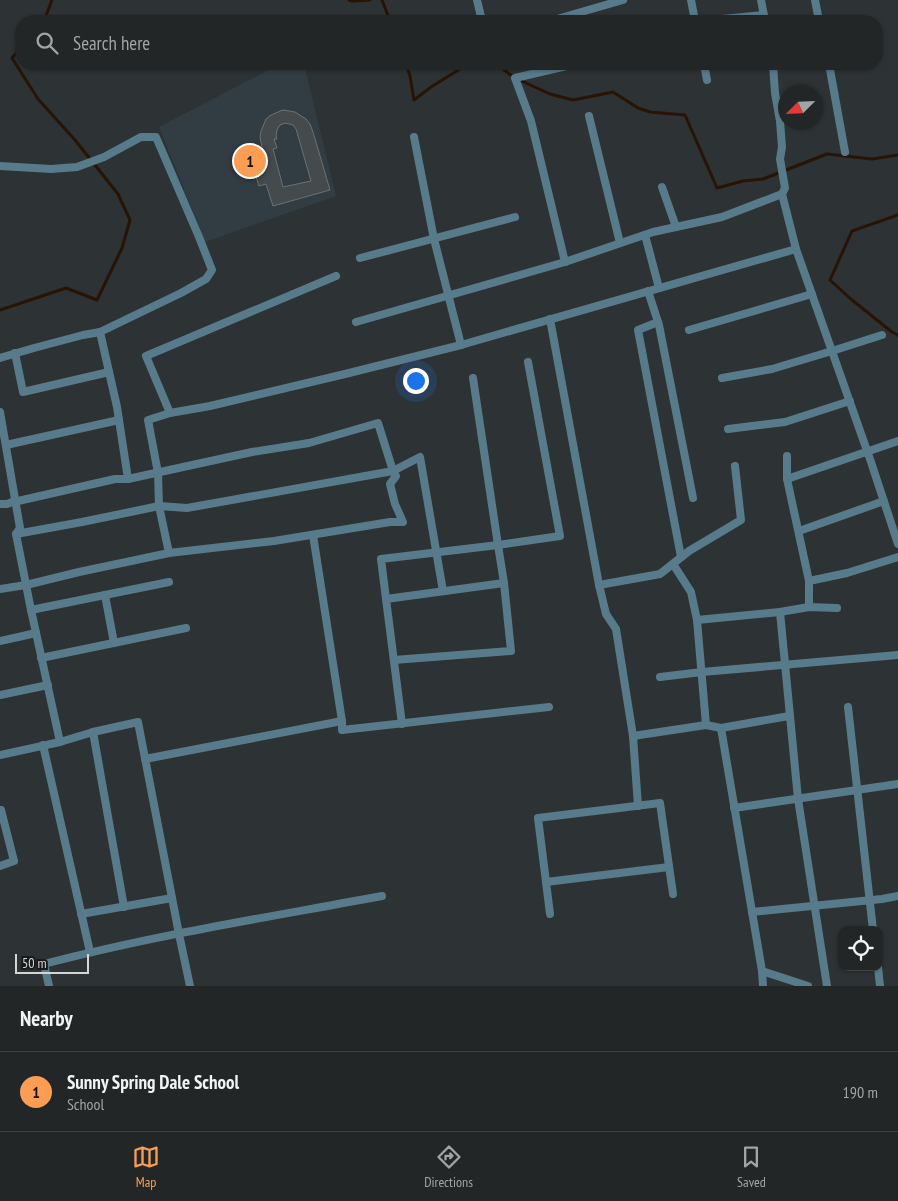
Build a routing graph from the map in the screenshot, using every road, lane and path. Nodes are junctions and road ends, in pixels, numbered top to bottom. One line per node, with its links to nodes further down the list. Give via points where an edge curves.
1 (477, 0): 6 (street)
2 (624, 0): 7 (street)
3 (691, 0): 8 (street)
4 (761, 0): 9 (street)
5 (815, 0): 10 (street)
6 (481, 15)
7 (571, 15)
8 (694, 15)
9 (764, 15)
10 (818, 15)
11 (549, 70): 29 (street, via 515,78 531,121)
12 (705, 70): 15 (street)
13 (773, 70): 21 (street)
14 (829, 70): 18 (street)
15 (707, 80)
16 (589, 116): 26 (street)
17 (414, 137): 25 (street)
18 (845, 152)
19 (0, 166): 39 (street, via 77,167 141,138 156,137 212,270 206,279 181,293)
20 (662, 187): 23 (street)
21 (784, 191): 23 (street, via 722,217); 27 (street)
22 (515, 217): 25 (street)
23 (676, 227): 24 (street)
24 (645, 234): 26 (street); 31 (street)
25 (434, 238): 28 (street); 34 (street)
26 (620, 243): 29 (street)
27 (796, 249): 31 (street); 33 (street)
28 (360, 258)
29 (565, 262): 34 (street)
30 (336, 276): 51 (street, via 146,356)
31 (659, 288): 32 (street)
32 (648, 291): 35 (street); 37 (street)
33 (812, 294): 38 (street); 42 (street)
34 (448, 296): 36 (street); 41 (street)
35 (550, 319): 41 (street); 82 (street)
36 (356, 322)
37 (658, 322): 63 (street); 76 (street, via 638,330)
38 (689, 330)
39 (100, 332): 43 (street); 46 (street)
40 (882, 334): 42 (street)
41 (461, 345): 51 (street)
42 (832, 351): 48 (street); 49 (street)
43 (15, 353): 44 (street); 46 (street, via 23,392)
44 (0, 358)
45 (528, 362): 72 (street, via 560,536)
46 (109, 372): 52 (street)
47 (473, 378): 72 (street)
48 (722, 378)
49 (850, 401): 53 (street, via 785,422); 56 (street)
50 (0, 412): 55 (street)
51 (170, 413): 60 (street, via 148,420)
52 (119, 420): 55 (street); 61 (street)
53 (728, 429)
54 (898, 441): 56 (street)
55 (6, 445): 64 (street)
56 (868, 452): 62 (street); 65 (street)
57 (787, 456): 62 (street)
58 (735, 466): 76 (street, via 741,520)
59 (393, 470): 60 (street, via 378,423 309,443); 67 (street, via 187,508); 70 (street, via 396,476 390,484 402,522); 73 (street, via 420,456)
60 (158, 472): 61 (street); 67 (street)
61 (128, 479): 64 (street)
62 (788, 479): 68 (street)
63 (693, 498)
64 (15, 501): 66 (street); 69 (street, via 20,528)
65 (884, 502): 68 (street); 71 (street)
66 (0, 504)
67 (159, 506): 69 (street); 74 (street)
68 (799, 531): 78 (street)
69 (16, 534): 81 (street)
70 (313, 535): 74 (street); 107 (street)
71 (898, 544)
72 (498, 545): 73 (street); 80 (street)
73 (436, 552): 84 (street); 86 (street, via 381,559)
74 (170, 553): 81 (street)
75 (898, 556): 78 (street, via 847,573)
76 (682, 557): 77 (street)
77 (673, 564): 82 (street, via 660,574); 91 (street, via 691,592)
78 (809, 581): 87 (street)
79 (169, 582): 85 (street)
80 (504, 583): 84 (street); 98 (street, via 511,651)
81 (26, 585): 83 (street); 89 (street)
82 (599, 585): 112 (street, via 606,614 616,629)
83 (0, 589)
84 (443, 591): 86 (street)
85 (105, 595): 89 (street); 95 (street)
86 (386, 599): 98 (street)
87 (809, 607): 88 (street); 90 (street)
88 (836, 608)
89 (31, 610): 93 (street)
90 (780, 612): 91 (street); 99 (street)
91 (697, 620): 100 (street)
92 (186, 628): 95 (street)
93 (36, 633): 94 (street); 97 (street)
94 (0, 640)
95 (114, 643): 97 (street)
96 (898, 655): 99 (street)
97 (41, 658): 102 (street)
98 (394, 660): 108 (street)
99 (785, 665): 100 (street); 106 (street)
100 (702, 672): 101 (street); 109 (street)
101 (660, 677)
102 (48, 685): 103 (street); 113 (street)
103 (0, 695)
104 (549, 707): 108 (street)
105 (848, 707): 118 (street)
106 (789, 716): 110 (street); 119 (street)
107 (342, 721): 108 (street, via 342,730); 116 (street)
108 (402, 724)
109 (706, 725): 110 (street); 112 (street)
110 (721, 728): 121 (street)
111 (93, 732): 113 (street); 116 (street, via 138,722); 132 (street)
112 (633, 736): 120 (street)
113 (60, 742): 114 (street)
114 (43, 745): 115 (street); 134 (street)
115 (0, 755)
116 (145, 759): 129 (street)
117 (898, 784): 118 (street)
118 (858, 790): 119 (street); 130 (street)
119 (798, 799): 121 (street); 131 (street)
120 (638, 806): 124 (street, via 660,803); 125 (street, via 538,818)
121 (734, 808): 133 (street)
122 (0, 809): 123 (street, via 14,861)
123 (0, 866)
124 (669, 867): 125 (street); 126 (street)
125 (546, 882): 135 (street)
126 (673, 894)
127 (382, 896): 137 (street)
128 (898, 896): 130 (street)
129 (172, 898): 132 (street); 137 (street)
130 (870, 900): 131 (street); 136 (street)
131 (814, 906): 133 (street); 145 (street)
132 (124, 907): 134 (street)
133 (752, 912): 139 (street)
134 (81, 914): 138 (street)
135 (550, 914)
136 (873, 926)
137 (179, 934): 138 (street); 142 (street)
138 (90, 952): 141 (street, via 44,964)
139 (762, 971): 143 (street); 144 (street)
140 (878, 971): 146 (street)
141 (49, 986)
142 (190, 986)
143 (763, 986)
144 (808, 986)
145 (827, 986)
146 (880, 986)

